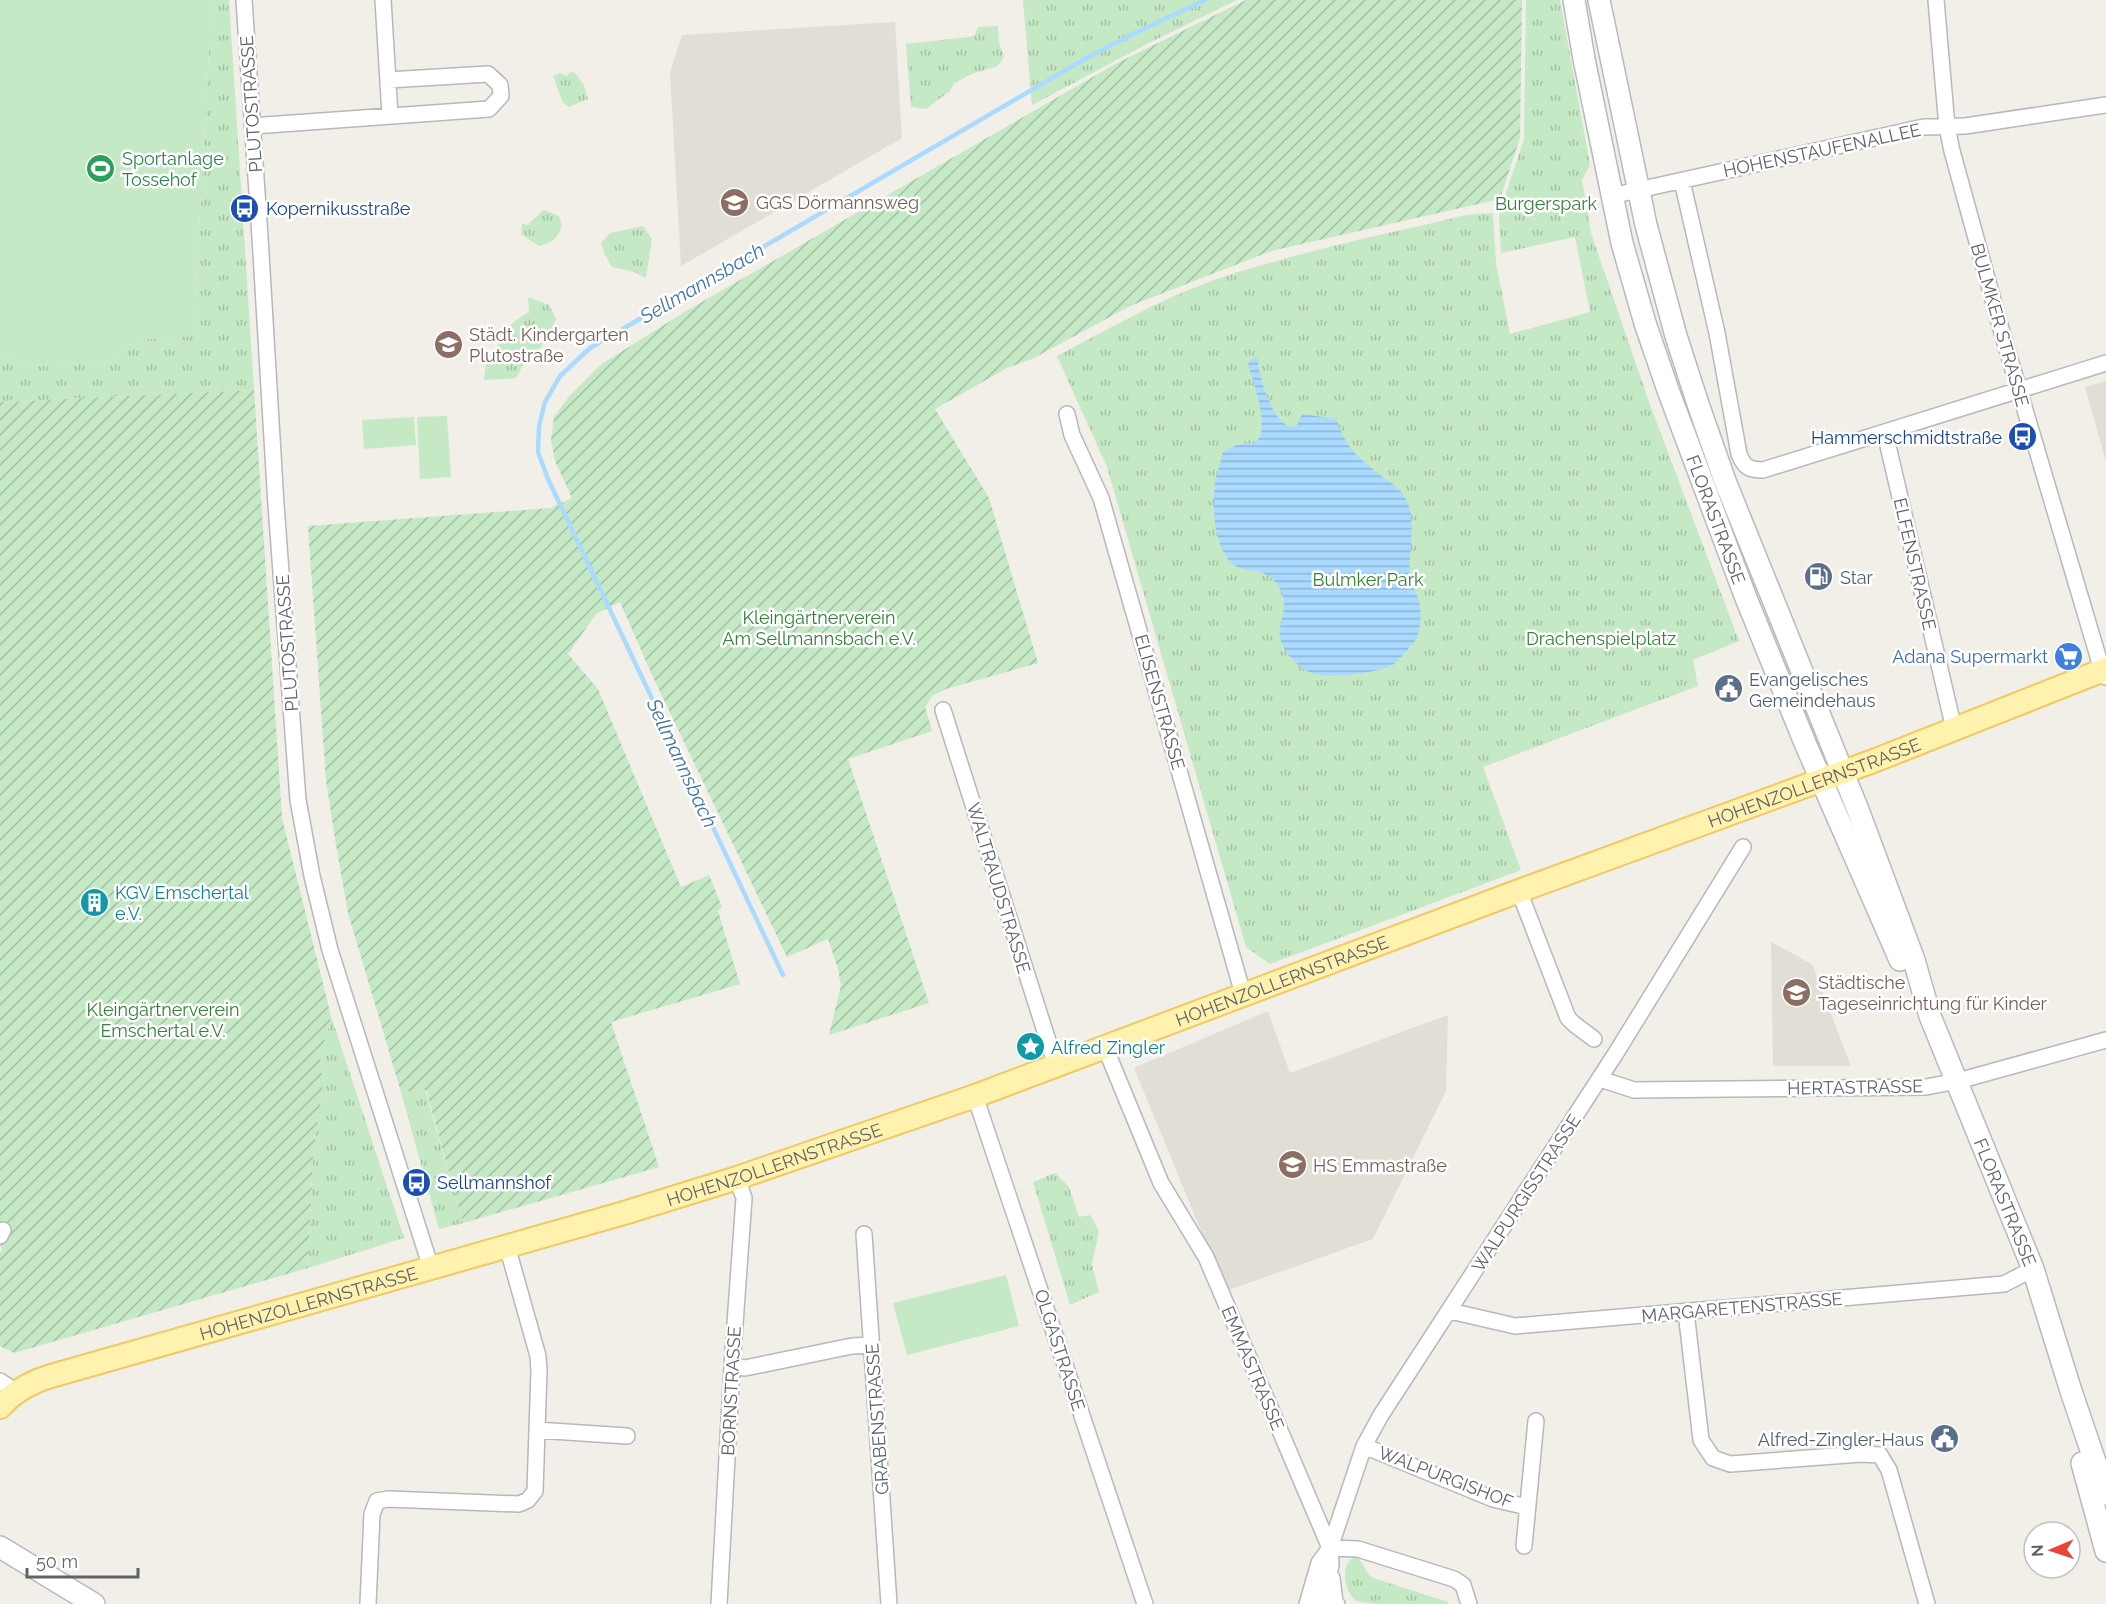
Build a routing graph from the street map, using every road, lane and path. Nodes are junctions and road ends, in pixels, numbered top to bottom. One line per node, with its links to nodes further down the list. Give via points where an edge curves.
1 (244, 0): 9 (street, PLUTOSTRASSE)
2 (383, 0): 6 (street)
3 (1574, 0): 13 (main road, FLORASTRASSE)
4 (1599, 0): 12 (main road, FLORASTRASSE)
5 (1936, 0): 10 (street, BULMKER STRASSE)
6 (388, 80): 8 (street); 8 (street, via 488,74 500,85 501,96 489,109)
7 (2106, 105): 10 (street, HOHENSTAUFENALLEE)
8 (390, 115): 9 (street)
9 (252, 126): 37 (street, PLUTOSTRASSE, via 298,800 330,950)
10 (1947, 127): 11 (street, HOHENSTAUFENALLEE, via 1924,127); 15 (street, BULMKER STRASSE)
11 (1682, 181): 12 (street, HOHENSTAUFENALLEE); 17 (street, via 1718,333 1743,464 1763,470)
12 (1639, 190): 13 (street, HOHENSTAUFENALLEE); 21 (main road, FLORASTRASSE, via 1676,336 1698,404)
13 (1611, 196): 22 (main road, FLORASTRASSE, via 1645,323 1668,390)
14 (2106, 363): 15 (street)
15 (2019, 391): 17 (street); 18 (street, BULMKER STRASSE)
16 (1067, 414): 25 (street, ELISENSTRASSE, via 1072,435 1101,498)
17 (1886, 433): 20 (street, ELFENSTRASSE)
18 (2105, 672): 20 (main road, HOHENZOLLERNSTRASSE)
19 (943, 710): 30 (street, WALTRAUDSTRASSE)
20 (1954, 729): 21 (main road, HOHENZOLLERNSTRASSE)
21 (1842, 772): 22 (main road, HOHENZOLLERNSTRASSE); 26 (main road, FLORASTRASSE, via 1914,960)
22 (1820, 780): 24 (main road, HOHENZOLLERNSTRASSE); 26 (main road, FLORASTRASSE, via 1909,983)
23 (1743, 847): 31 (street, WALPURGISSTRASSE)
24 (1519, 891): 25 (main road, HOHENZOLLERNSTRASSE); 27 (street, via 1564,1011)
25 (1243, 994): 29 (main road, HOHENZOLLERNSTRASSE)
26 (1930, 1016): 32 (main road, FLORASTRASSE)
27 (1594, 1038)
28 (2106, 1040): 32 (street, HERTASTRASSE)
29 (1105, 1047): 30 (main road, HOHENZOLLERNSTRASSE); 53 (street, EMMASTRASSE, via 1161,1183 1206,1257)
30 (1056, 1066): 33 (main road, HOHENZOLLERNSTRASSE)
31 (1600, 1079): 32 (street, HERTASTRASSE, via 1634,1090 1926,1087); 39 (street, WALPURGISSTRASSE)
32 (1958, 1081): 38 (main road, FLORASTRASSE)
33 (975, 1096): 34 (main road, HOHENZOLLERNSTRASSE); 60 (street, OLGASTRASSE)
34 (737, 1178): 36 (main road, HOHENZOLLERNSTRASSE); 42 (street, BORNSTRASSE, via 744,1198)
35 (864, 1234): 41 (street, GRABENSTRASSE)
36 (507, 1246): 37 (main road, HOHENZOLLERNSTRASSE); 46 (street, via 538,1356)
37 (431, 1268): 44 (main road, HOHENZOLLERNSTRASSE, via 51,1376)
38 (2033, 1269): 40 (street, MARGARETENSTRASSE, via 2004,1284); 43 (main road, FLORASTRASSE)
39 (1450, 1311): 40 (street, MARGARETENSTRASSE, via 1515,1326); 48 (street, WALPURGISSTRASSE)
40 (1686, 1312): 65 (street, via 1701,1440 1713,1458 1730,1464 1880,1455 1888,1470)
41 (871, 1345): 42 (street, via 745,1368); 59 (street, GRABENSTRASSE)
42 (732, 1366): 58 (street, BORNSTRASSE)
43 (2071, 1391): 49 (main road, FLORASTRASSE); 54 (main road, FLORASTRASSE, via 2084,1471)
44 (5, 1394)
45 (1536, 1421): 50 (street, WALPURGISHOF)
46 (537, 1430): 47 (street); 57 (street, via 535,1491 519,1504 377,1501 372,1514)
47 (627, 1436)
48 (1364, 1446): 50 (street, WALPURGISHOF, via 1493,1499); 53 (street, WALPURGISSTRASSE)
49 (2106, 1494)
50 (1527, 1507): 51 (street, WALPURGISHOF)
51 (1524, 1546)
52 (0, 1547): 56 (main road)
53 (1330, 1548): 55 (street, WALPURGISSTRASSE); 61 (street, WALPURGISSTRASSE, via 1319,1563); 64 (street, via 1358,1550 1454,1579 1463,1585)
54 (2106, 1551)
55 (1331, 1565): 62 (street, WALPURGISSTRASSE); 63 (street)
56 (94, 1604)
57 (368, 1604)
58 (718, 1604)
59 (890, 1604)
60 (1145, 1604)
61 (1307, 1604)
62 (1322, 1604)
63 (1337, 1604)
64 (1469, 1604)
65 (1927, 1604)

